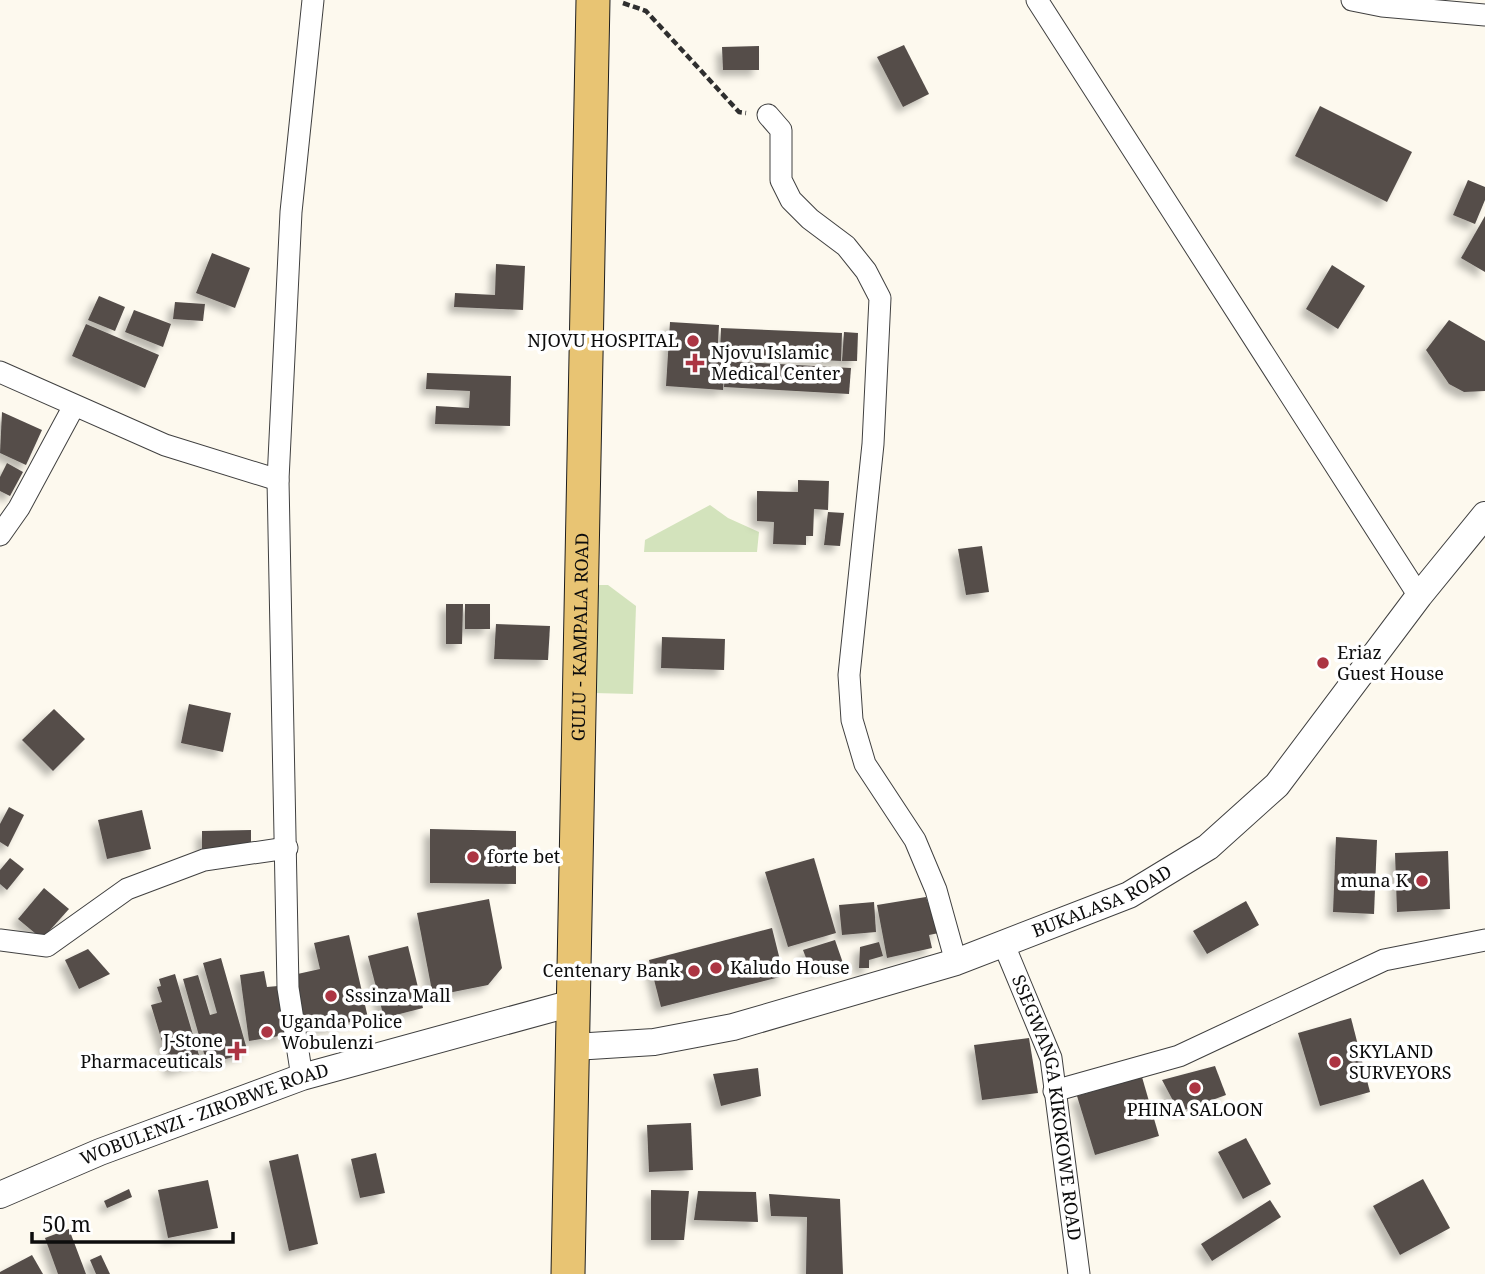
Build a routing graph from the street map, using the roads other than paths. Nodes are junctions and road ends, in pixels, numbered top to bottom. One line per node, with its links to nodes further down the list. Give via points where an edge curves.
1 (313, 0): 9 (street, via 291,212)
2 (1037, 0): 12 (street)
3 (1352, 0): 5 (street)
4 (603, 1): 18 (main road, GULU - KAMPALA ROAD)
5 (1485, 15)
6 (768, 116): 17 (street, via 781,130 781,180 791,200 846,246 880,298 873,444 849,675 852,720 865,764 915,841 936,890)
7 (0, 372): 8 (street)
8 (74, 406): 9 (street, via 165,445); 11 (street)
9 (278, 480): 13 (street)
10 (1485, 515): 12 (street, BUKALASA ROAD)
11 (0, 535)
12 (1419, 596): 16 (street, BUKALASA ROAD, via 1277,785 1209,847 1129,895)
13 (287, 848): 14 (street, via 204,860 127,889 47,946); 20 (street, via 288,988)
14 (0, 940)
15 (1485, 940): 21 (street, via 1384,960 1179,1056)
16 (1004, 946): 17 (street, BUKALASA ROAD); 21 (street, SSEGWANGA KIKOKOWE ROAD, via 1051,1058)
17 (956, 962): 19 (street, BUKALASA ROAD, via 733,1027 654,1042)
18 (576, 1002): 19 (main road, GULU - KAMPALA ROAD); 20 (street, WOBULENZI - ZIROBWE ROAD)
19 (574, 1048): 23 (main road, GULU - KAMPALA ROAD)
20 (302, 1077): 22 (street, WOBULENZI - ZIROBWE ROAD, via 100,1152)
21 (1054, 1091): 24 (street, SSEGWANGA KIKOKOWE ROAD)
22 (0, 1195)
23 (568, 1274)
24 (1080, 1274)

